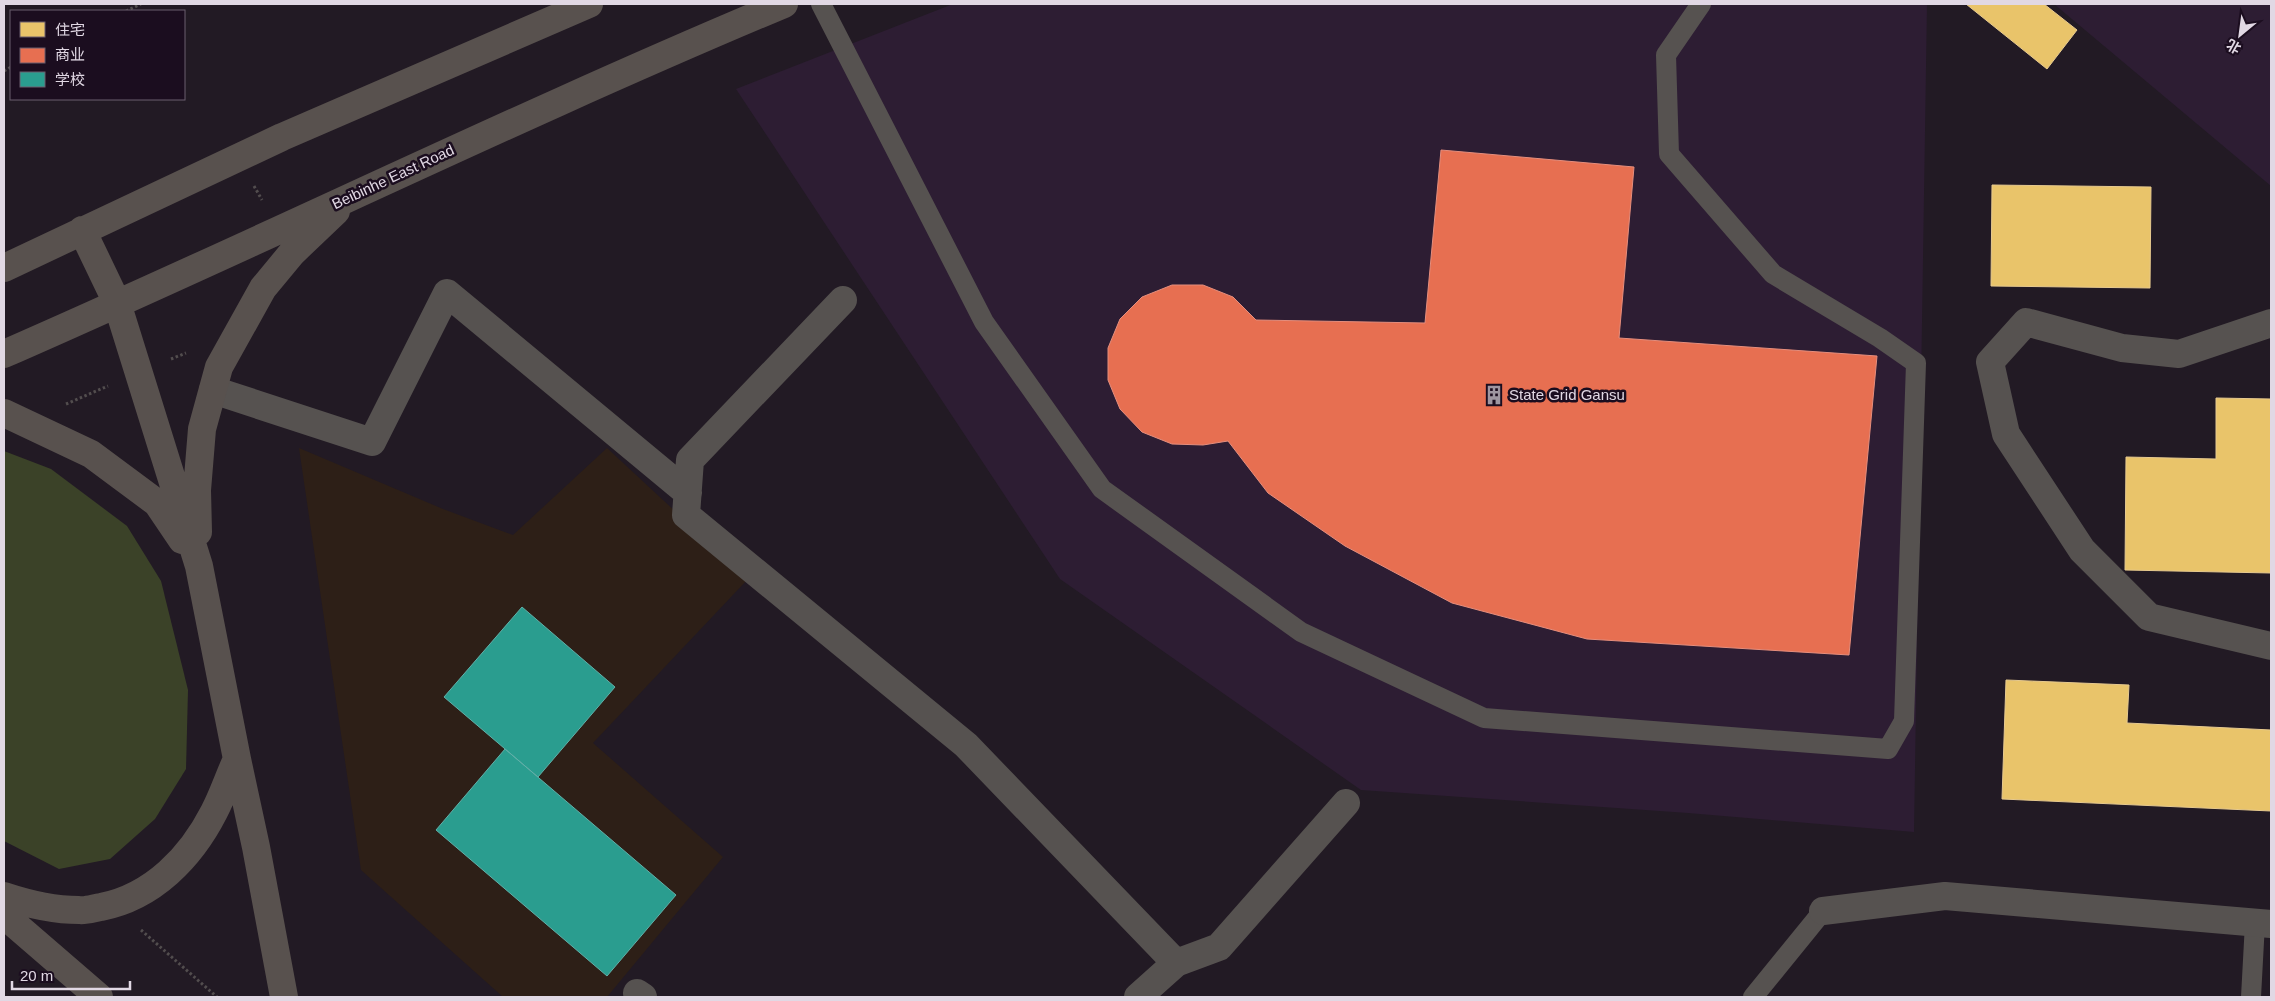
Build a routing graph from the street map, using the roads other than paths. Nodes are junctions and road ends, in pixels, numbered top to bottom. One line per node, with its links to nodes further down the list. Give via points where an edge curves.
1 (589, 4): 6 (main road, via 282,137)
2 (784, 4): 5 (main road, Beibinhe East Road, via 644,62)
3 (821, 4): 4 (lane, via 984,322 1102,489 1301,632 1484,718 1888,749 1904,721 1916,363 1773,274 1669,154 1666,55)
4 (1701, 4)
5 (351, 197): 9 (main road, Beibinhe East Road); 12 (main road, via 292,253 263,288 219,367)
6 (82, 230): 7 (main road); 9 (main road)
7 (4, 268)
8 (843, 300): 14 (street, via 690,460)
9 (117, 303): 11 (main road, Beibinhe East Road); 15 (main road)
10 (2271, 323): 16 (street, via 2178,354 2122,348 2026,322 1990,362 2006,434 2082,550 2149,617)
11 (4, 354)
12 (213, 390): 14 (street, via 372,442 447,293); 15 (main road, via 202,429 197,490)
13 (4, 413): 15 (main road, via 91,454 157,503)
14 (688, 493): 23 (street, via 686,515 966,745)
15 (199, 566): 17 (main road)
16 (2271, 646)
17 (236, 759): 19 (main road, via 215,811 196,842 175,868 149,889 113,904 80,911 37,906); 25 (main road)
18 (1346, 803): 23 (street, via 1219,947)
19 (4, 896)
20 (1824, 911): 22 (street, via 1945,896); 27 (lane)
21 (4, 915): 24 (main road)
22 (2263, 923): 28 (lane)
23 (1176, 963): 26 (street)
24 (99, 997)
25 (284, 997)
26 (1138, 997)
27 (1753, 997)
28 (2251, 997)

